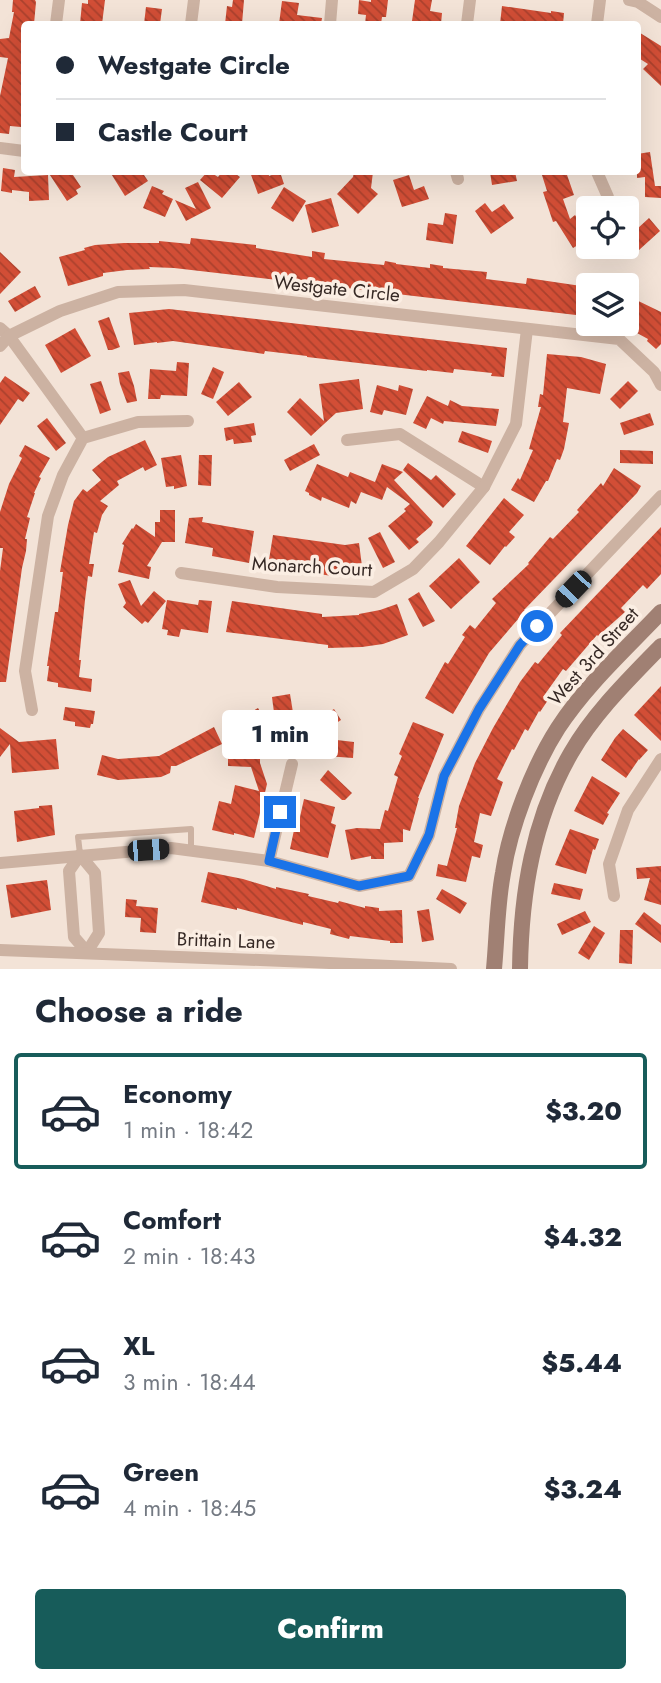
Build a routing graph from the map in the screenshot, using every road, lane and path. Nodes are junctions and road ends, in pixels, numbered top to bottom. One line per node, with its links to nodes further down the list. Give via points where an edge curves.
1 (59, 0): 8 (street)
2 (194, 0): 9 (street)
3 (332, 0): 10 (street)
4 (470, 0): 11 (street)
5 (600, 0): 12 (street)
6 (629, 0): 7 (street)
7 (661, 17)
8 (56, 21)
9 (191, 21)
10 (330, 21)
11 (467, 21)
12 (597, 21)
13 (0, 148): 14 (street)
14 (21, 151)
15 (598, 175): 16 (street)
16 (608, 196)
17 (527, 328): 18 (street, Westgate Circle, via 184,290 118,292); 20 (street, Westgate Circle, via 619,339 654,372); 24 (street, Monarch Court, via 516,424)
18 (4, 332): 19 (street, Westgate Circle); 22 (street)
19 (0, 346)
20 (661, 385)
21 (188, 421): 22 (street, via 138,422)
22 (83, 438): 29 (street, via 48,516 25,671)
23 (347, 440): 24 (street, via 400,434)
24 (484, 487): 26 (street, Monarch Court, via 413,569 374,592 277,587)
25 (661, 496): 34 (street, via 520,645 444,776 429,835 409,876 359,886)
26 (181, 573)
27 (661, 611): 40 (main road, West 3rd Street, via 573,708 533,775 503,872)
28 (661, 646): 41 (main road, via 590,726 548,803 532,849 525,890)
29 (32, 710)
30 (661, 759): 36 (street, via 628,810 609,864)
31 (292, 764): 34 (street)
32 (191, 851): 33 (street, via 171,848); 33 (lane, via 191,829 78,837); 34 (street)
33 (80, 855): 35 (street); 38 (street, via 69,871 74,937); 38 (street, via 94,873 99,933)
34 (269, 861)
35 (0, 863)
36 (614, 896)
37 (0, 950): 38 (street, Brittain Lane)
38 (87, 952): 39 (street, Brittain Lane)
39 (452, 969)
40 (494, 969)
41 (520, 969)

